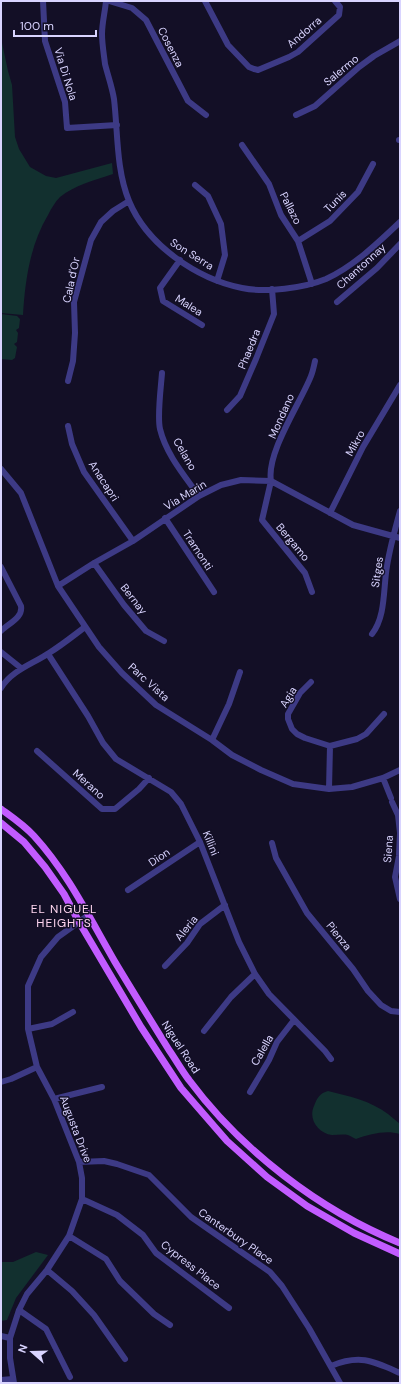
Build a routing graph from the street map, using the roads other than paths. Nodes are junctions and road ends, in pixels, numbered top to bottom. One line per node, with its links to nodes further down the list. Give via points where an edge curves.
1 (43, 1): 8 (street, Via Di Nola, via 45,41 65,102 67,128)
2 (108, 1): 6 (street, Cosenza, via 132,8 146,20 188,101); 8 (street, Son Serra, via 102,34)
3 (205, 1): 4 (street, Andorra, via 228,45 249,67 258,70 298,52 339,15 340,7)
4 (334, 1)
5 (400, 41): 7 (street, Salermo, via 359,67 315,106)
6 (206, 115)
7 (296, 115)
8 (117, 125): 12 (street, Son Serra, via 121,171)
9 (242, 145): 14 (street, Pallazo, via 268,184 281,215)
10 (373, 164): 14 (street, Tunis, via 358,192 330,221)
11 (195, 185): 17 (street, via 208,196 221,224 225,255)
12 (129, 201): 16 (street, Son Serra, via 143,225 162,248); 24 (street, Cala d'Or, via 101,222 91,240 74,302 73,361)
13 (400, 222): 18 (street, Son Serra, via 349,265)
14 (298, 241): 18 (street, Pallazo)
15 (400, 244): 20 (street, Chantonnay, via 377,268)
16 (180, 260): 17 (street, Son Serra); 21 (street, Malea, via 160,288 163,300)
17 (217, 281): 19 (street, Son Serra, via 244,288)
18 (312, 284): 19 (street, Son Serra)
19 (272, 289): 26 (street, Phaedra, via 274,314 240,396)
20 (337, 302)
21 (202, 325)
22 (315, 361): 29 (street, Mondano, via 312,375 287,423 274,456)
23 (162, 373): 30 (street, Celano, via 160,428 169,453)
24 (68, 381)
25 (400, 385): 32 (street, Mikro, via 363,447)
26 (226, 410)
27 (68, 426): 36 (street, Anacapri, via 72,444 84,472)
28 (1, 469): 39 (street, Parc Vista, via 22,493)
29 (271, 481): 30 (street, Via Marin, via 242,480 222,485); 32 (street, Via Marin); 41 (street, Bergamo, via 262,520 305,573)
30 (199, 496): 33 (street, Via Marin)
31 (400, 511): 34 (street, Sitges)
32 (330, 513): 34 (street, Via Marin, via 353,525)
33 (165, 518): 36 (street, Via Marin); 40 (street, Tramonti)
34 (393, 536): 35 (street, Via Marin); 44 (street, Sitges, via 382,609 378,626)
35 (400, 538)
36 (133, 541): 37 (street, Via Marin)
37 (94, 563): 39 (street, Via Marin); 45 (street, Bernay, via 124,605 146,630)
38 (1, 567): 43 (street, via 22,610 20,615)
39 (58, 586): 42 (street, Parc Vista)
40 (214, 592)
41 (312, 592)
42 (85, 627): 47 (street); 53 (street, Parc Vista, via 122,673 156,705)
43 (1, 631)
44 (372, 634)
45 (164, 640)
46 (1, 652): 48 (street)
47 (48, 654): 48 (street); 57 (street, Killini, via 103,743 116,759)
48 (21, 668): 51 (street)
49 (240, 672): 53 (street, via 229,704)
50 (311, 682): 54 (street, Agia, via 300,693 288,714 288,719 297,734)
51 (1, 688)
52 (384, 714): 54 (street, via 366,734)
53 (212, 740): 59 (street, Parc Vista, via 261,770 293,784)
54 (330, 746): 59 (street)
55 (37, 751): 57 (street, Merano, via 102,809 115,809)
56 (400, 770): 58 (street, Parc Vista)
57 (149, 778): 62 (street, Killini, via 184,803)
58 (383, 778): 59 (street, Parc Vista, via 352,787); 65 (street, Siena, via 398,815 399,856 395,877)
59 (329, 789)
60 (1, 809): 67 (main road, Niguel Road, via 33,834 72,886)
61 (1, 823): 68 (main road, Niguel Road, via 24,842 45,867)
62 (200, 842): 64 (street, Dion); 66 (street, Killini)
63 (272, 843): 72 (street, Pienza, via 276,858 308,912 368,991 391,1011)
64 (128, 890)
65 (400, 899)
66 (225, 905): 69 (street, Aleria, via 200,924 187,943); 70 (street, Killini)
67 (88, 915): 68 (street, Augusta Drive); 85 (main road, Niguel Road, via 189,1080 236,1134 274,1169 316,1198 344,1216)
68 (79, 922): 74 (street, Augusta Drive, via 58,936 40,958 28,986); 86 (main road, Niguel Road, via 141,1027 181,1088 227,1141 267,1177 307,1206 354,1233)
69 (165, 966)
70 (255, 974): 73 (street, Killini, via 269,994); 75 (street, via 231,997)
71 (72, 1012): 74 (street, via 52,1024)
72 (400, 1012)
73 (294, 1020): 76 (street, Killini); 80 (street, Calella, via 278,1042)
74 (28, 1029): 77 (street, Augusta Drive)
75 (204, 1031)
76 (331, 1059)
77 (37, 1067): 78 (street); 81 (street, Augusta Drive)
78 (1, 1082)
79 (102, 1087): 81 (street)
80 (250, 1092)
81 (54, 1099): 82 (street, Augusta Drive)
82 (79, 1162): 83 (street, Augusta Drive); 94 (street, Canterbury Place, via 104,1161 149,1176 191,1217 270,1272 282,1286)
83 (82, 1199): 84 (street, Augusta Drive); 88 (street, Cypress Place, via 117,1215 143,1235 156,1253)
84 (69, 1236): 87 (street, Augusta Drive); 90 (street, via 106,1259 120,1281 154,1314)
85 (400, 1243)
86 (400, 1254)
87 (47, 1270): 89 (street, Augusta Drive, via 27,1294); 93 (street, via 72,1291 94,1315)
88 (229, 1308)
89 (19, 1310): 92 (street, Augusta Drive); 96 (street, via 46,1329)
90 (170, 1325)
91 (1, 1336): 92 (street)
92 (10, 1338): 98 (street, Augusta Drive)
93 (125, 1359)
94 (331, 1366): 95 (street, via 354,1359 372,1361); 99 (street, Canterbury Place)
95 (400, 1373)
96 (70, 1377)
97 (1, 1380): 98 (street)
98 (13, 1381)
99 (340, 1383)

